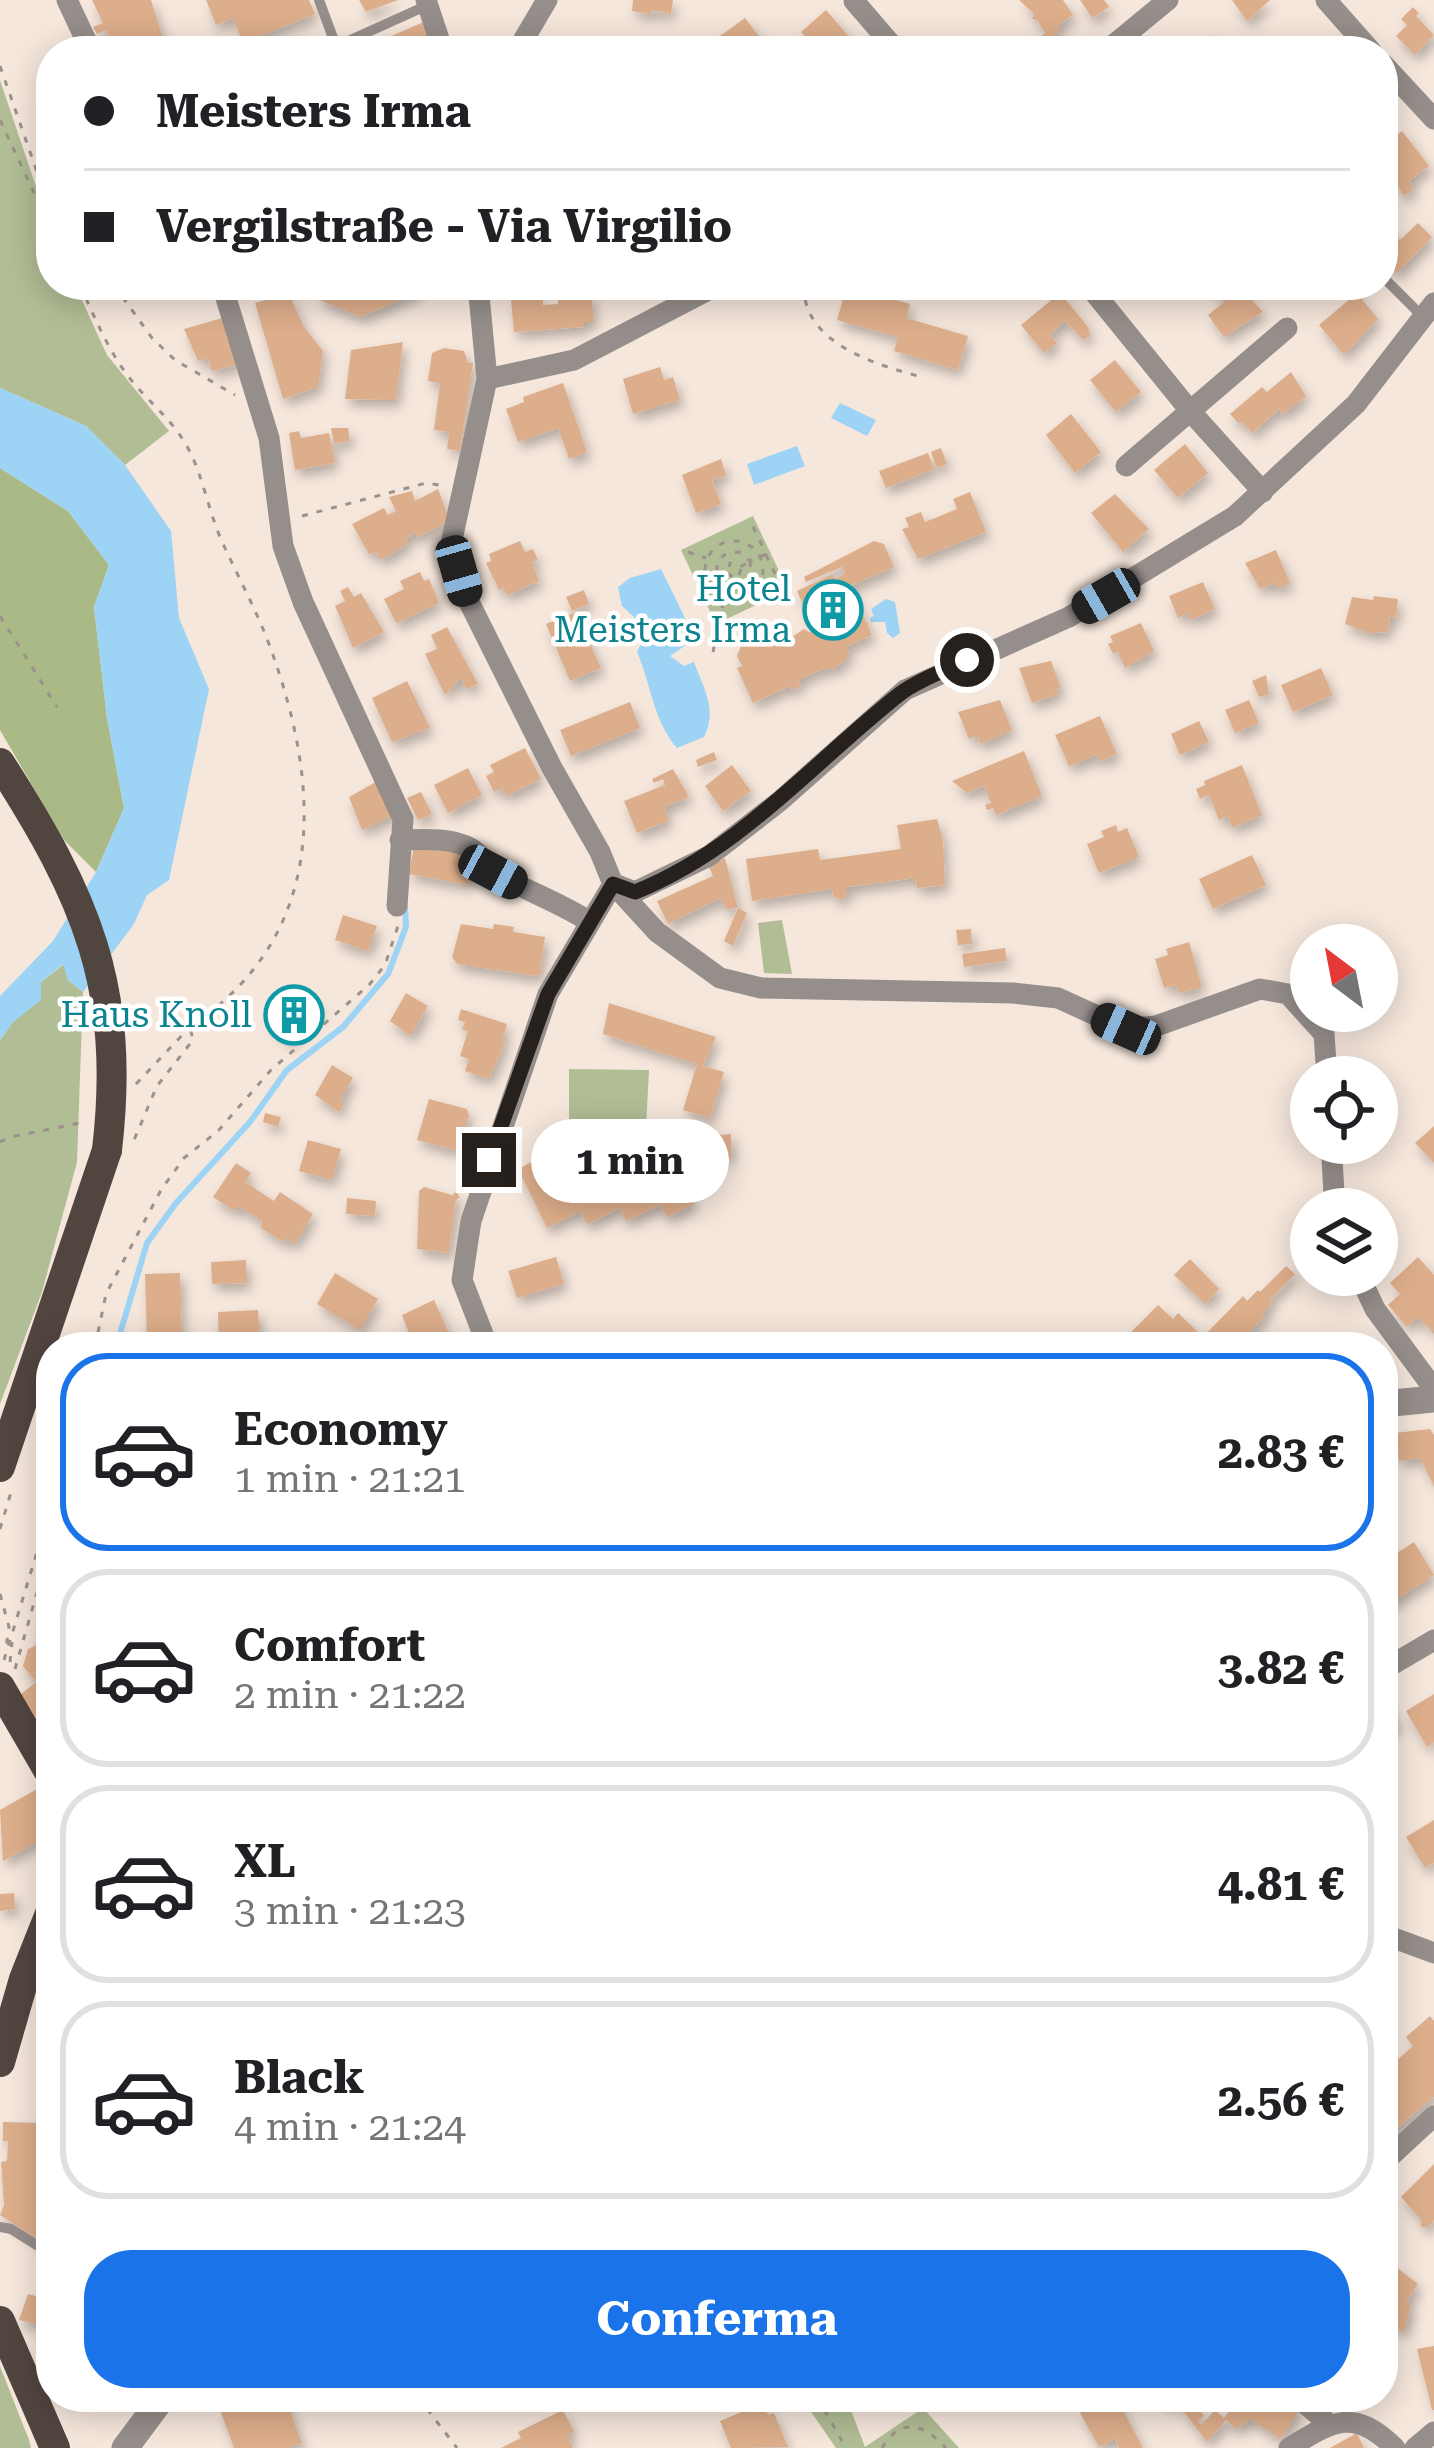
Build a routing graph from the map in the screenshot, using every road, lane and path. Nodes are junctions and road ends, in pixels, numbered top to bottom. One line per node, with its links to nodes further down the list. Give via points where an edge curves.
1 (67, 0): 8 (street)
2 (319, 0): 9 (lane)
3 (547, 0): 12 (street)
4 (1168, 0): 14 (street)
5 (1326, 0): 15 (street)
6 (854, 1): 13 (street)
7 (427, 3): 10 (lane); 11 (street)
8 (84, 36)
9 (328, 36)
10 (358, 36)
11 (438, 36)
12 (526, 36)
13 (884, 36)
14 (1124, 36)
15 (1358, 36)
16 (0, 67): 20 (path)
17 (1398, 80): 18 (street)
18 (1434, 119)
19 (0, 120): 21 (path)
20 (36, 169)
21 (36, 197)
22 (1398, 288): 30 (lane)
23 (87, 300): 59 (path, via 119,364 185,442 268,642 301,765 304,842 285,916 257,970)
24 (125, 300): 34 (path, via 176,360)
25 (226, 300): 34 (street)
26 (480, 300): 33 (street)
27 (689, 300): 33 (street, via 574,360)
28 (805, 300): 32 (path, via 829,335 869,361)
29 (1100, 300): 35 (street)
30 (1429, 310): 38 (street, via 1356,404)
31 (1287, 328): 35 (street)
32 (922, 377)
33 (488, 379): 37 (street)
34 (259, 411): 55 (street, via 283,546 403,819)
35 (1191, 412): 36 (street); 38 (street)
36 (1126, 466)
37 (464, 488): 39 (path, via 426,483); 56 (street, via 452,544 467,598)
38 (1263, 492): 56 (street, via 1069,617 905,690 710,856 635,892)
39 (286, 520)
40 (751, 522): 42 (path)
41 (688, 552): 43 (path)
42 (763, 555): 43 (path, via 735,541); 44 (path); 49 (path); 50 (path, via 758,587)
43 (707, 559): 48 (path)
44 (750, 561): 45 (path); 47 (path, via 739,552 724,555); 47 (path, via 742,586)
45 (742, 566): 46 (path, via 730,563); 46 (path, via 738,578)
46 (727, 574): 47 (path)
47 (717, 578): 48 (path)
48 (708, 582): 50 (path)
49 (782, 588)
50 (724, 597): 52 (path)
51 (0, 616): 53 (path)
52 (713, 652)
53 (57, 707)
54 (0, 764): 64 (main road, bridge, via 58,858 96,948)
55 (400, 840): 57 (street); 58 (street, via 464,845 493,872)
56 (613, 884): 58 (street); 60 (street, via 698,965 761,988 1058,998 1126,1029 1260,989 1288,994 1324,1034)
57 (398, 906): 67 (path, via 394,942 369,986 271,1070 160,1190 106,1294)
58 (590, 922): 68 (street, via 541,1013 471,1221 462,1280)
59 (190, 1028): 61 (path); 64 (path, via 193,1040)
60 (1326, 1056)
61 (130, 1089)
62 (89, 1122): 63 (path)
63 (0, 1142)
64 (120, 1146): 66 (main road)
65 (1370, 1296): 69 (street)
66 (50, 1332)
67 (98, 1332)
68 (482, 1332)
69 (1393, 1332)
70 (1398, 1339): 72 (street)
71 (36, 1371): 75 (main road)
72 (1434, 1389)
73 (1434, 1399): 74 (street)
74 (1398, 1403)
75 (0, 1467)
76 (36, 1556): 81 (path)
77 (36, 1589): 81 (path)
78 (0, 1594): 81 (path, via 9,1627)
79 (1434, 1640): 80 (street)
80 (1398, 1661)
81 (4, 1684): 82 (main road)
82 (36, 1746)
83 (1398, 1940): 85 (street)
84 (36, 1950): 86 (main road)
85 (1434, 1953)
86 (0, 2062)
87 (1434, 2116): 88 (street)
88 (1398, 2149)
89 (0, 2227): 90 (lane)
90 (36, 2245)
91 (0, 2321): 92 (main road)
92 (36, 2404)
93 (39, 2412): 100 (main road)
94 (153, 2412): 101 (street)
95 (429, 2412): 102 (path)
96 (826, 2412): 103 (path)
97 (1315, 2412): 98 (street)
98 (1329, 2424): 106 (street); 107 (street, via 1368,2426)
99 (1434, 2432): 108 (street)
100 (55, 2448)
101 (125, 2448)
102 (457, 2448)
103 (846, 2448)
104 (883, 2448): 105 (path, via 910,2424 928,2428)
105 (946, 2448)
106 (1288, 2448)
107 (1395, 2448)
108 (1415, 2448)

